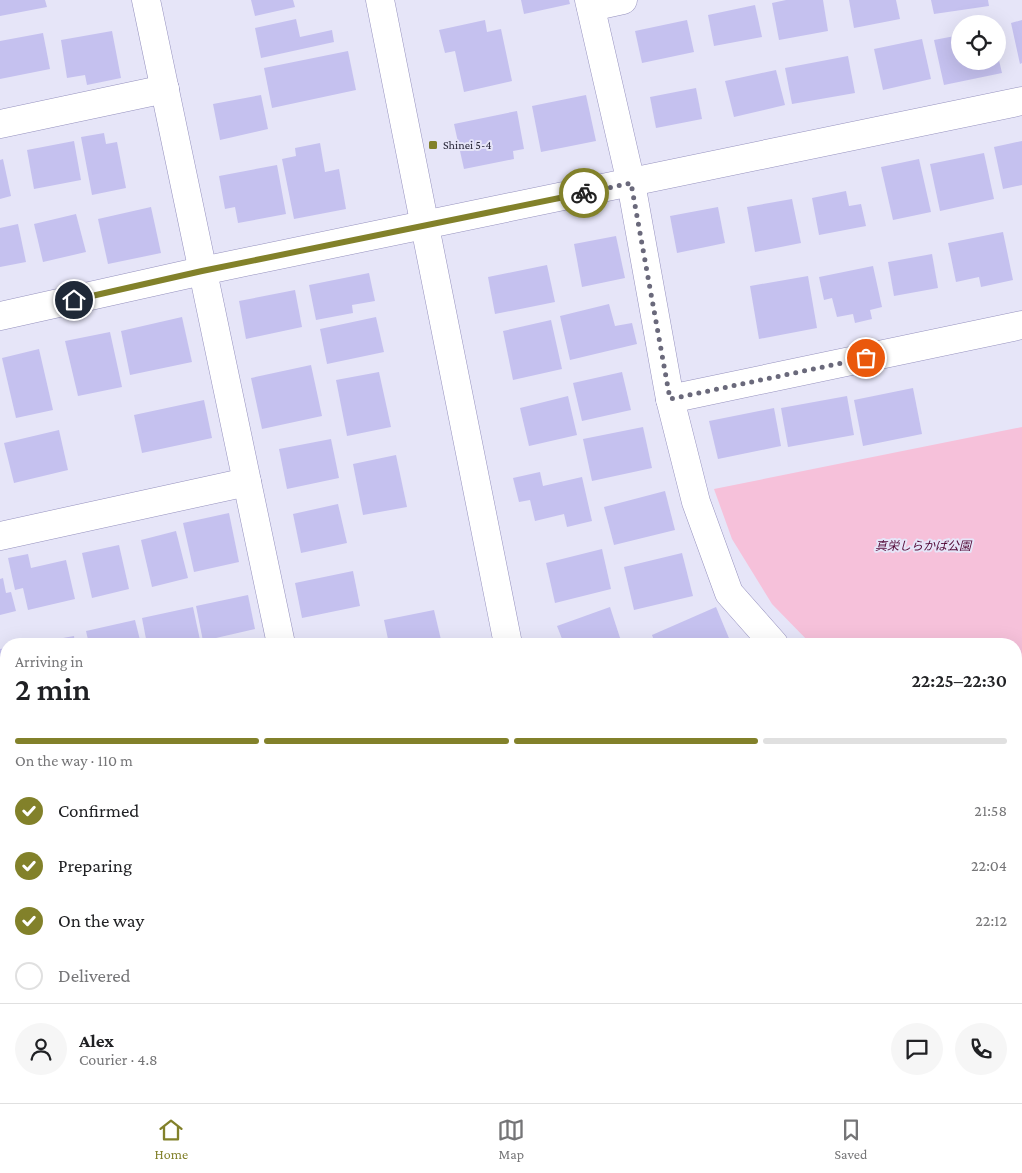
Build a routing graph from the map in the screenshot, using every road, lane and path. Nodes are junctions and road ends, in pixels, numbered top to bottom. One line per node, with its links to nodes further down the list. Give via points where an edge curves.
1 (146, 0): 5 (street)
2 (380, 0): 9 (street)
3 (623, 0): 4 (street)
4 (590, 3): 8 (street)
5 (164, 89): 7 (street); 10 (street)
6 (1022, 102): 8 (street)
7 (0, 124)
8 (631, 183): 9 (street); 13 (street)
9 (425, 225): 10 (street); 17 (street)
10 (202, 271): 11 (street); 14 (street)
11 (0, 316)
12 (1022, 325): 13 (street)
13 (670, 399): 18 (street, via 696,502 728,592)
14 (247, 482): 15 (street); 16 (street)
15 (0, 536)
16 (280, 638)
17 (507, 638)
18 (769, 638)

